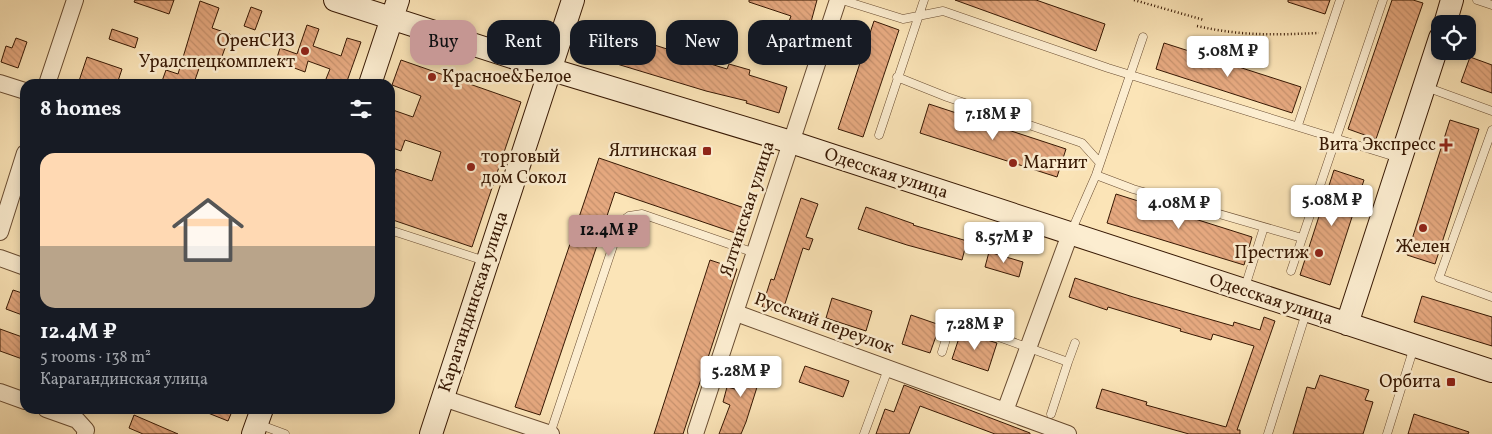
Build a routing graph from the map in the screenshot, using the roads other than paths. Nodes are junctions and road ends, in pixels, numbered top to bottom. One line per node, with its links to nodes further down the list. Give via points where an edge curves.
1 (75, 0): 19 (street)
2 (335, 0): 11 (street, Одесская улица)
3 (573, 0): 16 (street, Карагандинская улица)
4 (840, 0): 13 (lane, via 903,19); 29 (street, Ялтинская улица)
5 (924, 0): 13 (lane)
6 (1340, 0): 25 (lane)
7 (1383, 0): 28 (lane)
8 (1452, 0): 12 (street)
9 (1477, 0): 10 (lane)
10 (1492, 5)
11 (395, 9): 16 (street, Одесская улица); 20 (street)
12 (1447, 15)
13 (918, 17): 17 (lane, via 942,11); 18 (lane)
14 (1143, 36): 17 (lane)
15 (1433, 60): 22 (street)
16 (550, 69): 29 (street, Одесская улица); 41 (street, Карагандинская улица)
17 (1131, 74): 25 (lane); 31 (lane)
18 (897, 77): 27 (lane); 31 (lane, via 1082,144)
19 (49, 79)
20 (372, 79)
21 (0, 83): 23 (street)
22 (1424, 86): 24 (lane); 30 (street)
23 (20, 89)
24 (1492, 110)
25 (1298, 125): 28 (lane)
26 (1492, 130): 45 (lane, via 1439,278)
27 (879, 135)
28 (1336, 138): 30 (lane); 38 (lane)
29 (791, 142): 37 (street, Одесская улица); 39 (street, Ялтинская улица)
30 (1401, 159): 48 (street)
31 (1100, 163): 33 (lane)
32 (20, 169): 35 (street)
33 (1096, 175): 34 (lane); 37 (lane)
34 (1264, 227): 38 (lane); 44 (lane)
35 (0, 232)
36 (395, 232): 41 (lane)
37 (1070, 234): 44 (street, Одесская улица); 50 (street)
38 (1302, 238): 43 (lane)
39 (755, 253): 47 (street, Ялтинская улица); 67 (lane, via 642,214 629,216 621,222)
40 (0, 258): 42 (street)
41 (487, 262): 57 (street, Карагандинская улица)
42 (20, 265)
43 (1291, 271)
44 (1244, 291): 46 (street, Одесская улица)
45 (1492, 297)
46 (1307, 311): 48 (street, Одесская улица); 70 (lane)
47 (736, 313): 54 (street, Русский переулок); 63 (street, Ялтинская улица)
48 (1347, 324): 51 (street, Одесская улица)
49 (1074, 343): 53 (lane)
50 (1029, 347): 52 (lane, via 952,320); 53 (lane); 59 (street)
51 (1414, 347): 55 (street, Одесская улица); 71 (lane)
52 (942, 352)
53 (1068, 362): 61 (lane)
54 (888, 368): 59 (street, Русский переулок); 68 (lane)
55 (1492, 371)
56 (0, 392): 58 (street)
57 (443, 398): 66 (street, Карагандинская улица); 67 (street)
58 (20, 399)
59 (1005, 411): 69 (street, Русский переулок)
60 (60, 414): 64 (street, via 77,420 86,430)
61 (1051, 414)
62 (257, 422): 65 (lane)
63 (696, 431)
64 (85, 434)
65 (285, 434)
66 (431, 434)
67 (550, 434)
68 (864, 434)
69 (1068, 434)
70 (1268, 434)
71 (1387, 434)

